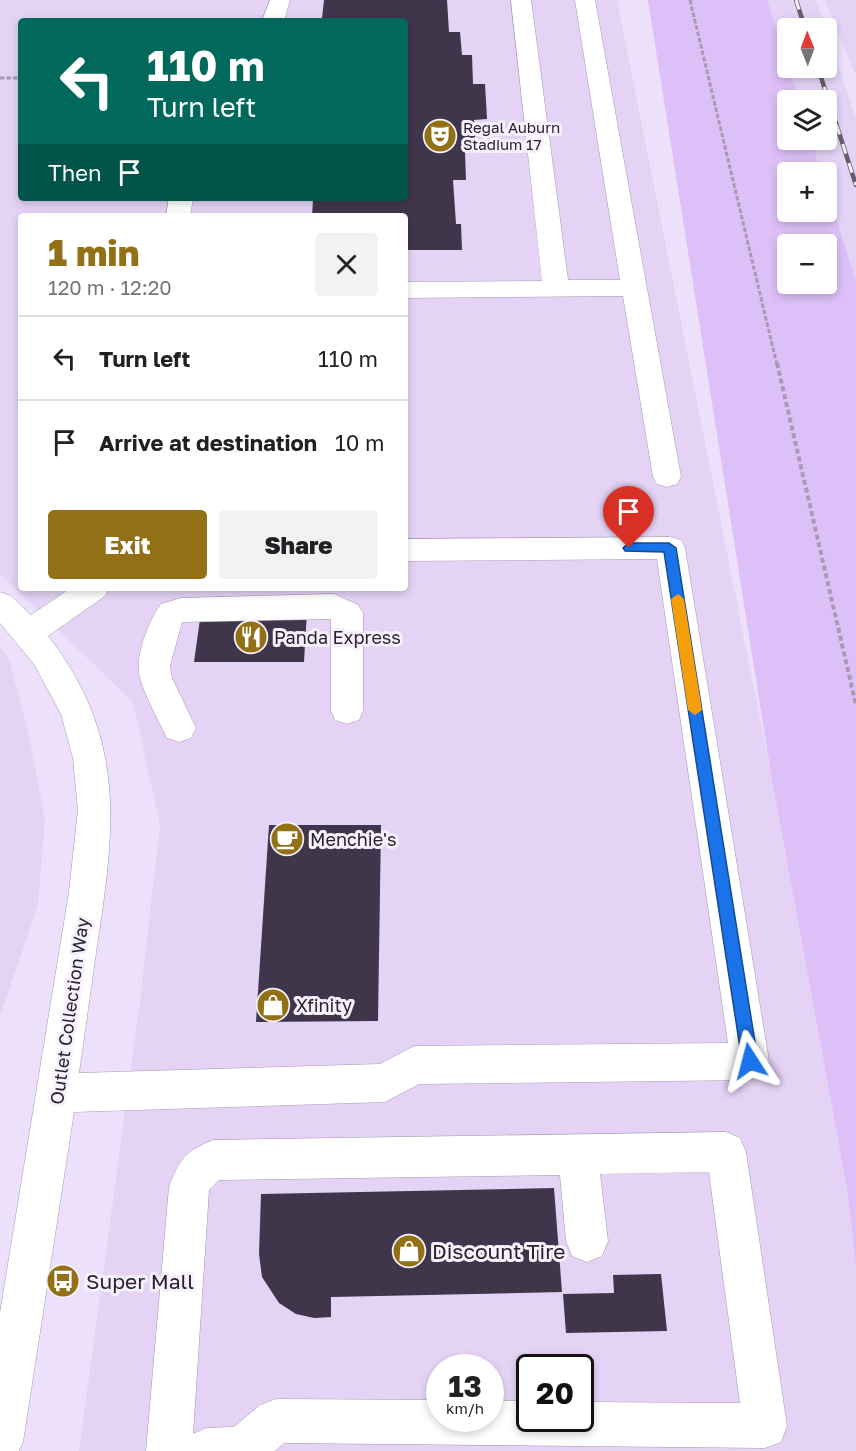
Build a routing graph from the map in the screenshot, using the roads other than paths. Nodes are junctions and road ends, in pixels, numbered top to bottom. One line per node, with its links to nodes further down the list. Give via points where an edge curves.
1 (280, 0): 4 (street)
2 (521, 0): 6 (street)
3 (585, 0): 5 (street)
4 (274, 18)
5 (634, 288): 6 (street); 8 (street)
6 (556, 289): 7 (street)
7 (408, 290)
8 (667, 477)
9 (408, 550): 15 (street, via 669,548 750,1061 414,1065 385,1083)
10 (90, 591): 12 (street)
11 (0, 604): 12 (street, Outlet Collection Way)
12 (30, 632): 15 (street, Outlet Collection Way, via 60,678 79,723 94,790 90,859)
13 (347, 711): 14 (street, via 347,613 334,606 181,610 172,612 165,622 154,666)
14 (179, 728)
15 (58, 1093): 18 (street, Outlet Collection Way)
16 (578, 1154): 17 (street); 19 (street, via 726,1152); 22 (street, via 213,1160 197,1171 189,1187)
17 (587, 1241)
18 (10, 1317): 20 (street, Outlet Collection Way)
19 (765, 1438): 21 (street, via 276,1421)
20 (0, 1442)
21 (231, 1450)
22 (169, 1451)

